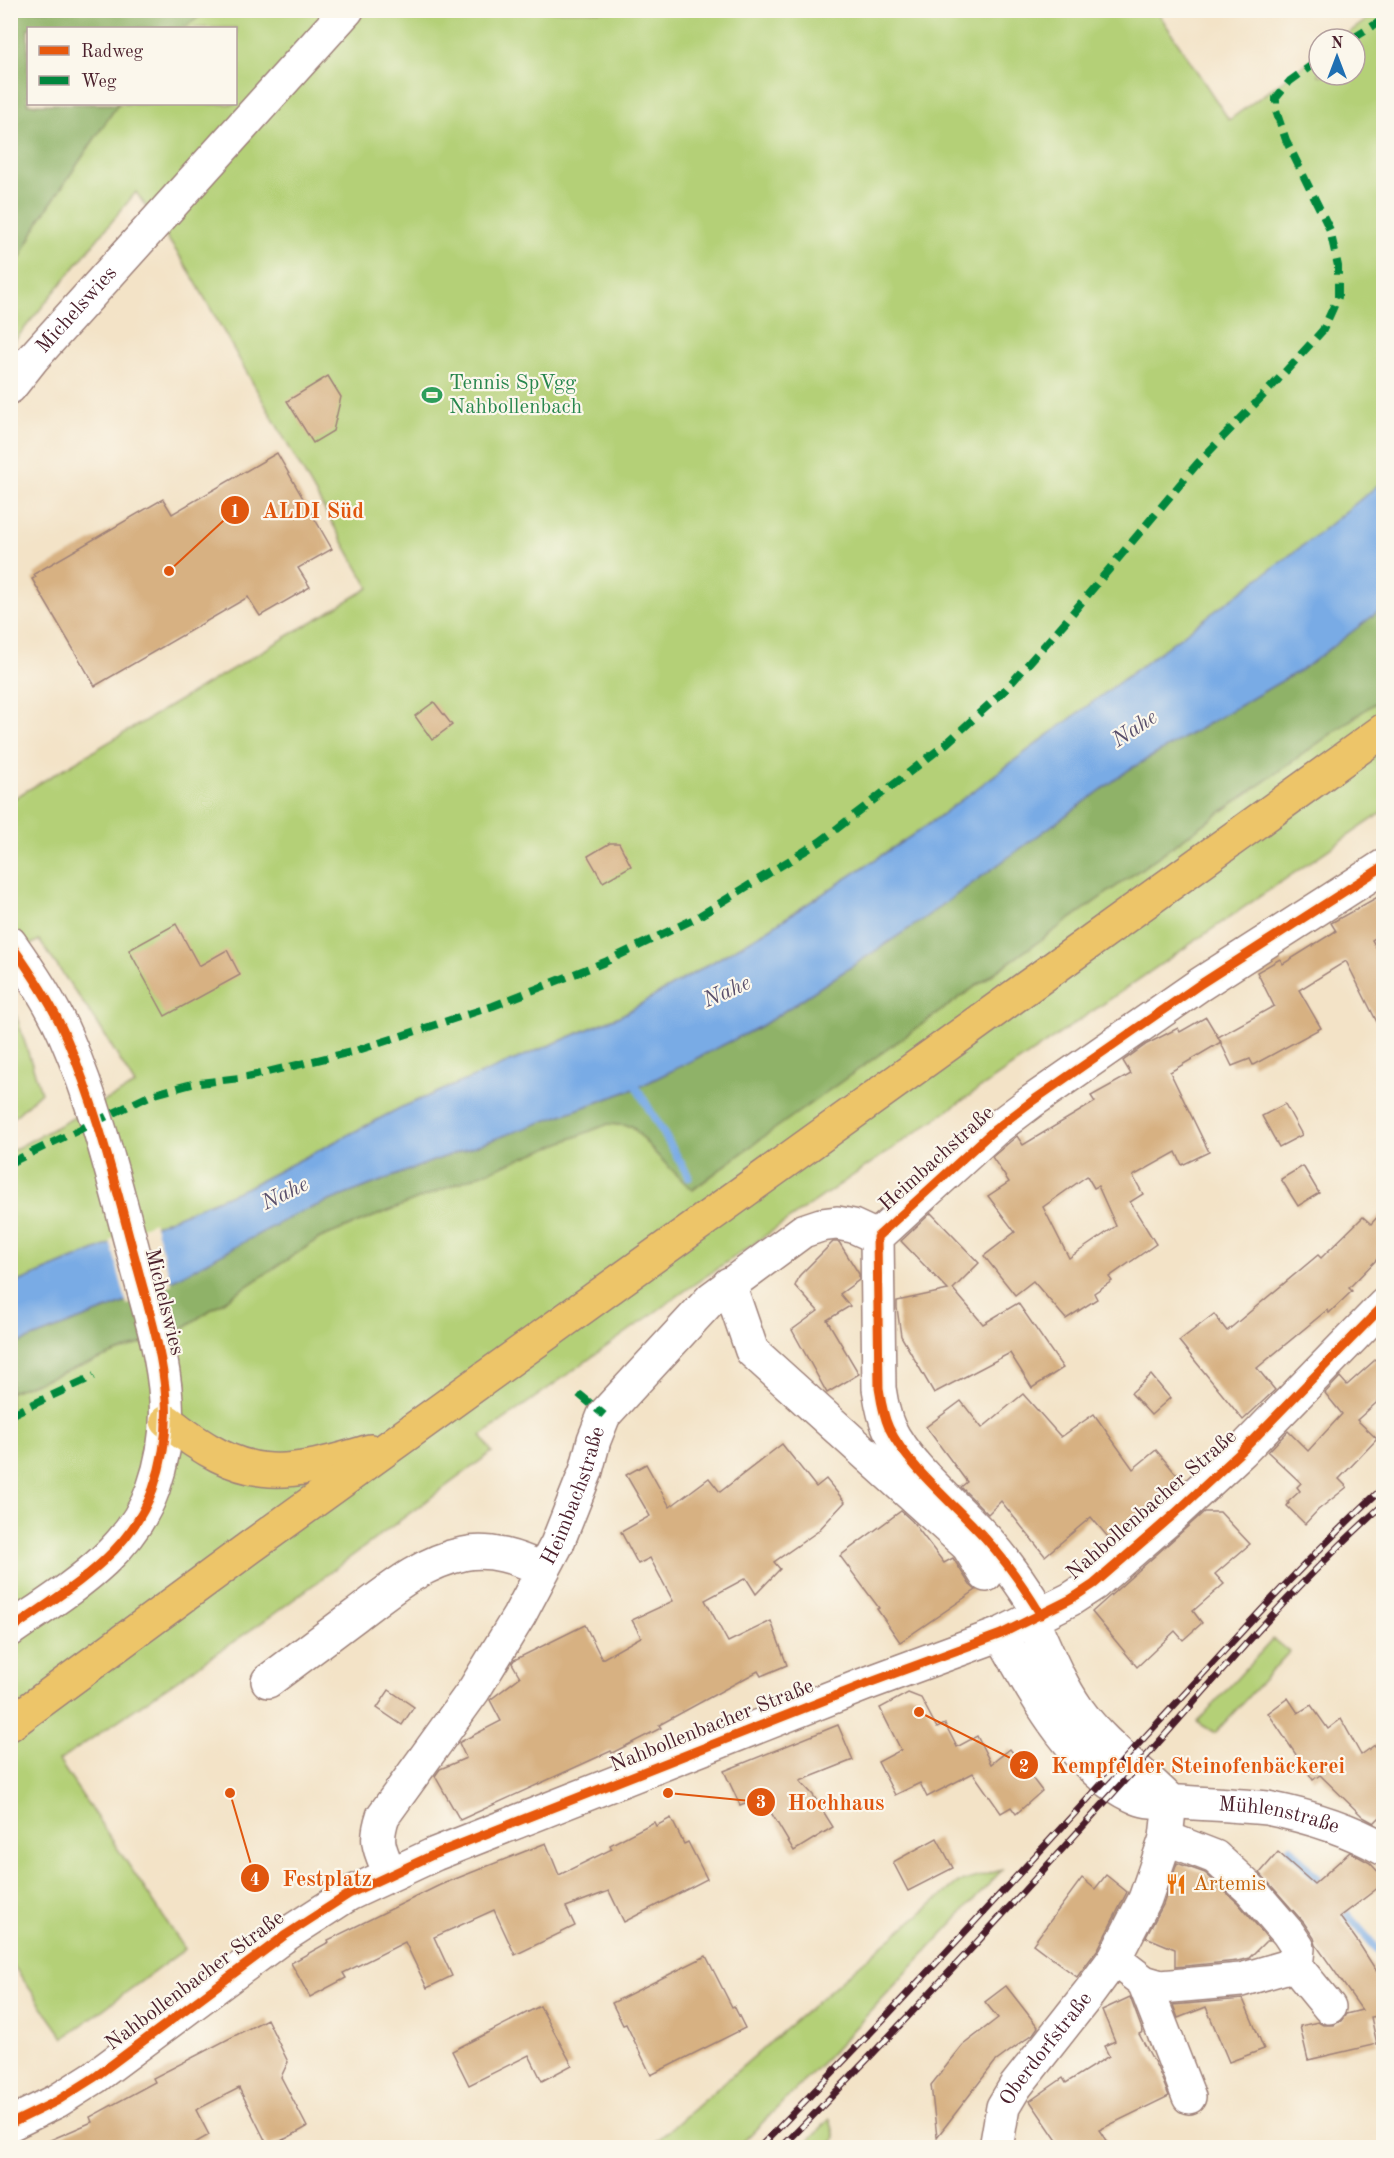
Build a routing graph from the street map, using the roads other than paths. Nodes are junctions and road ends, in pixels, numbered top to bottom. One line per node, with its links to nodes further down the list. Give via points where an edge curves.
1 (347, 10): 2 (street, Michelswies)
2 (10, 387)
3 (1383, 730): 10 (main road)
4 (1383, 866): 6 (street, Heimbachstraße, via 1199,985 1031,1102 994,1130)
5 (16, 961): 9 (street, Michelswies, via 65,1035 80,1073 107,1156 162,1368)
6 (876, 1237): 7 (street, Heimbachstraße, via 837,1223 802,1231); 13 (street, Heimbachstraße, via 879,1388 888,1427 899,1446 1014,1571)
7 (729, 1284): 11 (street, Heimbachstraße, via 604,1415 557,1544); 12 (street, via 752,1351 968,1546)
8 (1383, 1305): 13 (street, Nahbollenbacher Straße, via 1286,1408 1171,1517 1094,1584)
9 (167, 1421): 10 (main road, via 222,1458 261,1470 306,1469); 14 (street, Michelswies, via 153,1490 126,1536 83,1578)
10 (398, 1442): 17 (main road)
11 (542, 1569): 16 (street, via 491,1553 463,1554 429,1565 403,1580); 21 (street, Heimbachstraße, via 474,1690 378,1814 378,1845)
12 (986, 1575)
13 (1036, 1617): 15 (street, Nahbollenbacher Straße); 18 (street, via 1057,1672 1078,1710)
14 (10, 1630)
15 (1001, 1634): 18 (street, Mühlenstraße, via 1056,1726 1089,1764 1139,1798); 21 (street, Nahbollenbacher Straße)
16 (268, 1681)
17 (10, 1724)
18 (1170, 1801): 19 (street, Oberdorfstraße); 20 (street, Mühlenstraße, via 1288,1812 1348,1831)
19 (1166, 1838): 22 (street, Oberdorfstraße, via 1145,1899); 23 (street, via 1215,1857 1251,1890 1298,1948 1297,1958)
20 (1383, 1849)
21 (390, 1874): 27 (street, Nahbollenbacher Straße, via 316,1914 111,2066 57,2101)
22 (1114, 1959): 24 (street); 28 (street, Oberdorfstraße, via 1015,2087 1003,2107)
23 (1292, 1962): 24 (street, via 1241,1980 1161,1987); 25 (street)
24 (1144, 1982): 26 (street)
25 (1329, 2007)
26 (1189, 2097)
27 (10, 2124)
28 (996, 2148)

